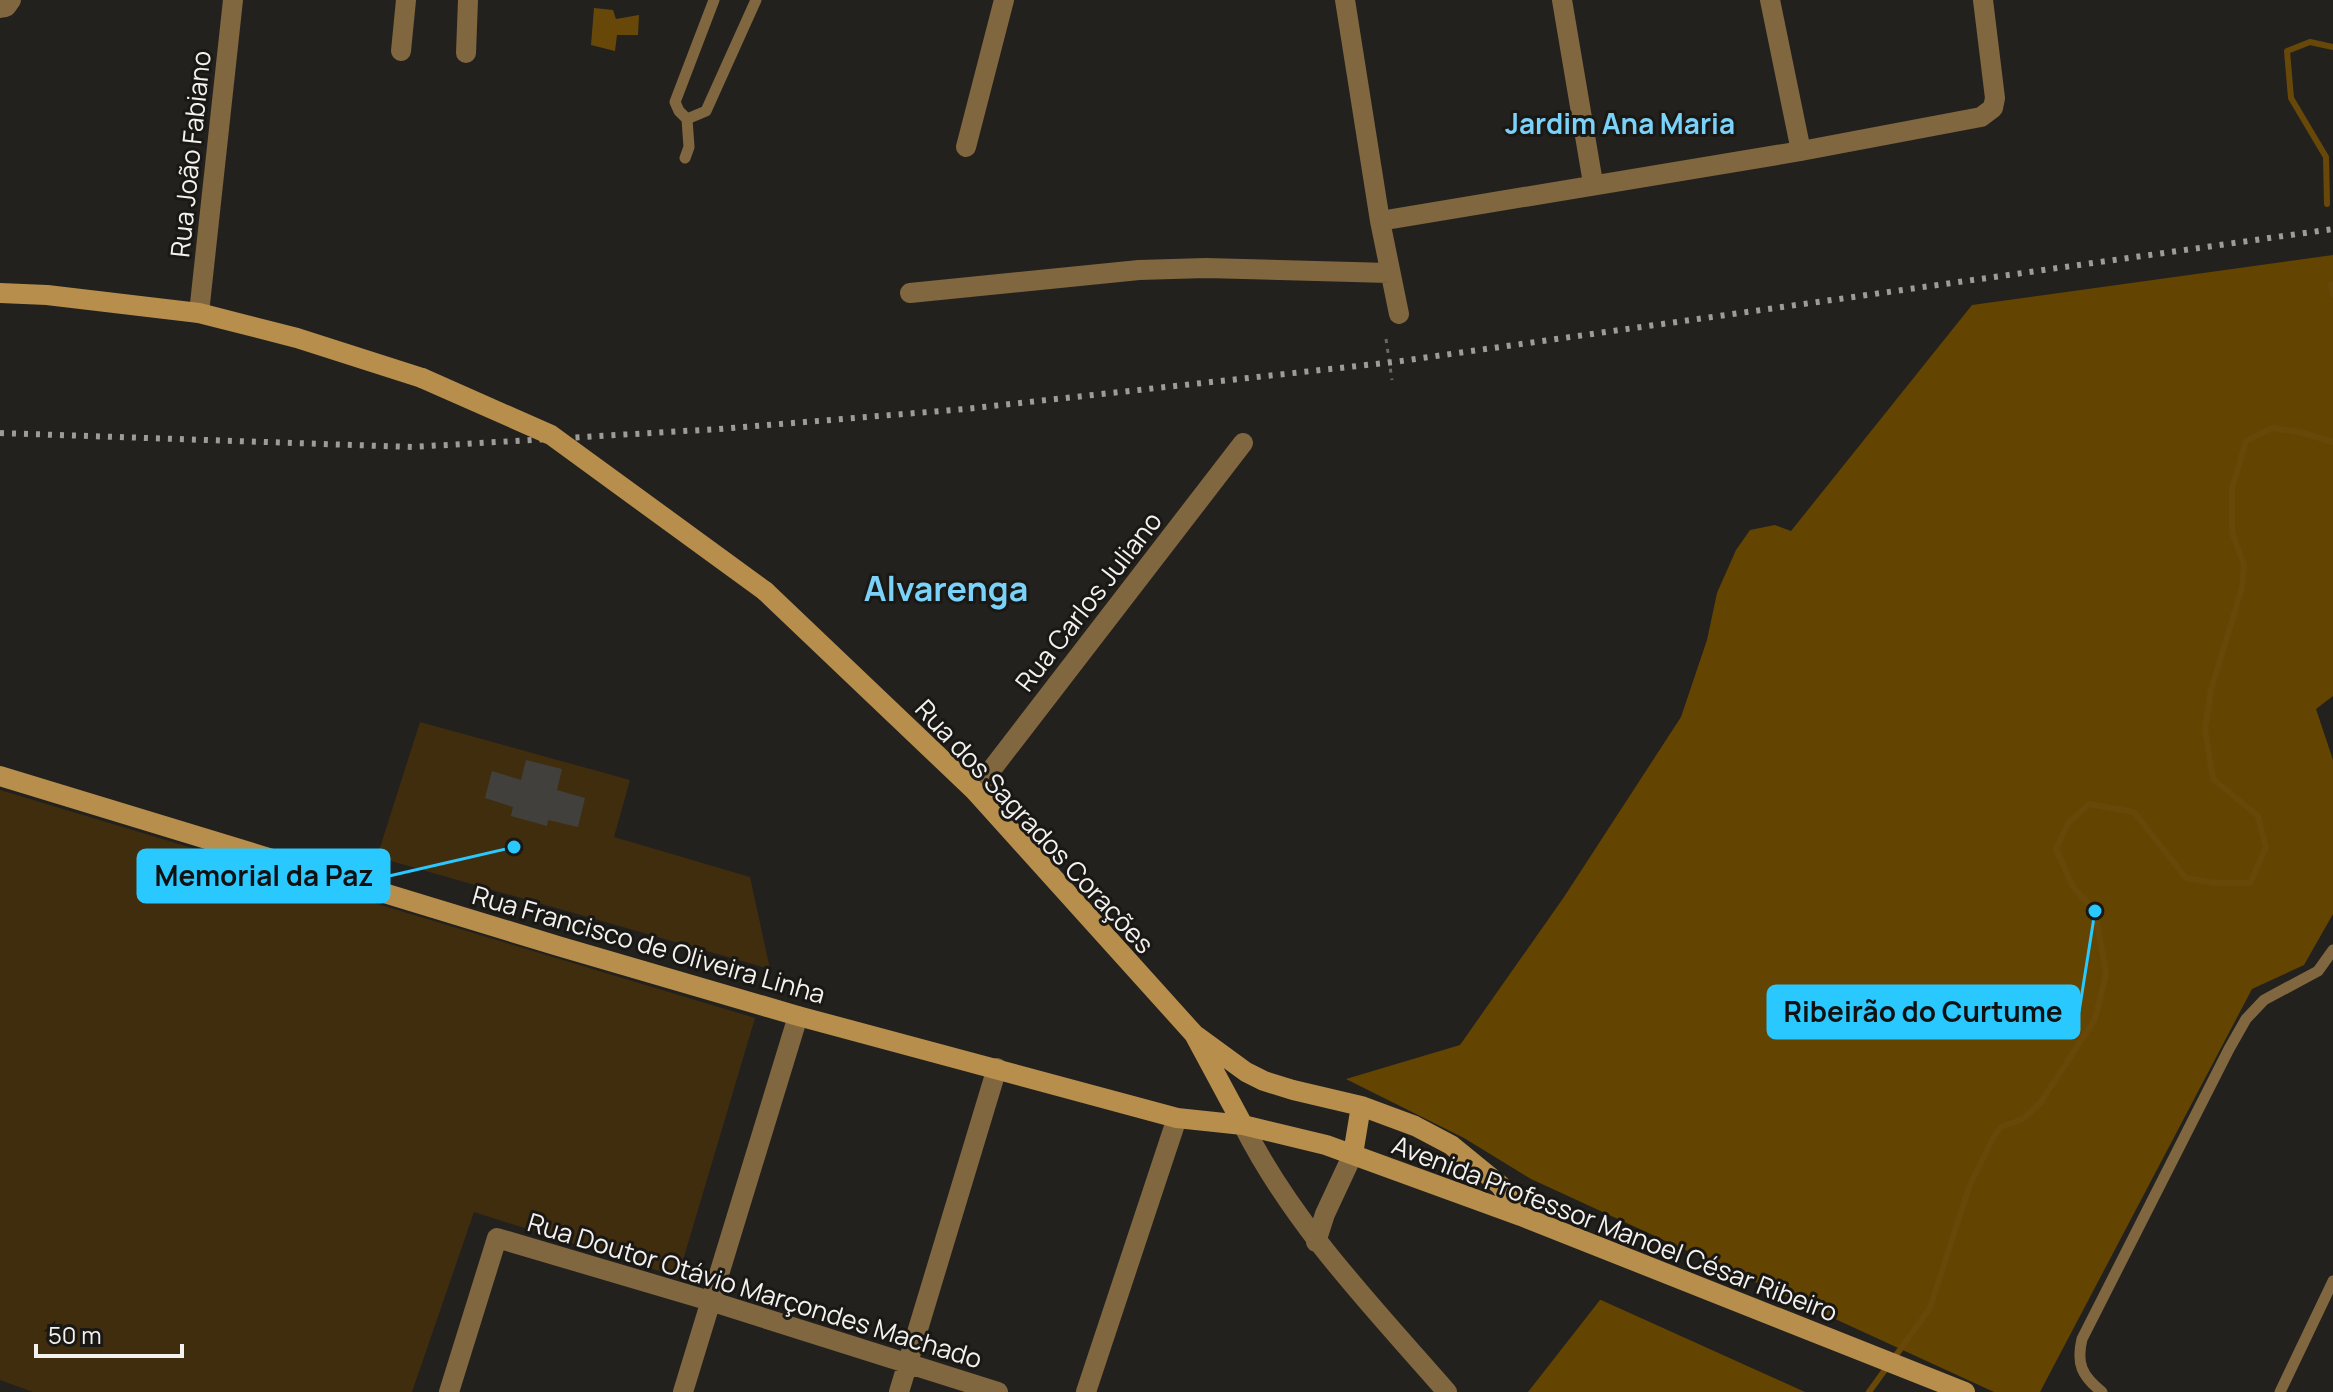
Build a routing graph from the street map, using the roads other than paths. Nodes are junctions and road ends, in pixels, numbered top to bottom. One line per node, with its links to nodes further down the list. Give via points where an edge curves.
1 (11, 0): 12 (street)
2 (233, 0): 24 (street, Rua João Fabiano)
3 (406, 0): 13 (street)
4 (468, 0): 14 (street)
5 (714, 0): 15 (lane, via 675,102)
6 (756, 0): 15 (lane, via 706,111)
7 (1004, 0): 16 (street)
8 (1345, 0): 20 (street)
9 (1562, 0): 19 (street)
10 (1770, 0): 17 (street)
11 (1983, 0): 17 (street, via 1993,108 1981,117)
12 (0, 8)
13 (401, 51)
14 (466, 53)
15 (687, 119): 18 (lane)
16 (966, 147)
17 (1801, 151): 19 (street)
18 (685, 158)
19 (1593, 183): 20 (street)
20 (1380, 221): 21 (street)
21 (1389, 273): 23 (street, via 1139,270); 25 (street)
22 (0, 293): 24 (main road, Rua dos Sagrados Corações)
23 (910, 293)
24 (199, 313): 28 (main road, Rua dos Sagrados Corações, bridge, via 422,378 551,435 765,591)
25 (1399, 314)
26 (1243, 443): 28 (street, Rua Carlos Juliano)
27 (0, 776): 30 (main road, Rua Francisco de Oliveira Linha)
28 (975, 791): 31 (main road, Rua dos Sagrados Corações)
29 (2333, 950): 49 (lane, via 2318,971 2264,1000 2229,1049 2082,1339 2077,1356 2083,1374)
30 (798, 1016): 32 (main road, Rua Francisco de Oliveira Linha); 40 (street)
31 (1194, 1034): 33 (main road, via 1264,1081); 35 (main road)
32 (997, 1068): 34 (main road, Rua Francisco de Oliveira Linha); 41 (street)
33 (1361, 1106): 36 (main road); 37 (main road, via 1451,1145 1500,1185)
34 (1177, 1118): 35 (main road, Rua Francisco de Oliveira Linha); 46 (street)
35 (1243, 1125): 36 (main road, Avenida Professor Manoel César Ribeiro); 38 (street)
36 (1353, 1154): 37 (main road, Avenida Professor Manoel César Ribeiro); 38 (street)
37 (1521, 1216): 48 (main road, Avenida Professor Manoel César Ribeiro)
38 (1316, 1242): 47 (street)
39 (2333, 1281): 50 (lane)
40 (710, 1301): 41 (street, Rua Doutor Otávio Marçondes Machado); 42 (street, Rua Doutor Otávio Marçondes Machado, via 497,1238); 43 (street)
41 (907, 1365): 44 (street); 45 (street, Rua Doutor Otávio Marçondes Machado)
42 (449, 1392)
43 (683, 1392)
44 (899, 1392)
45 (998, 1392)
46 (1086, 1392)
47 (1447, 1392)
48 (1965, 1392)
49 (2102, 1392)
50 (2280, 1392)

